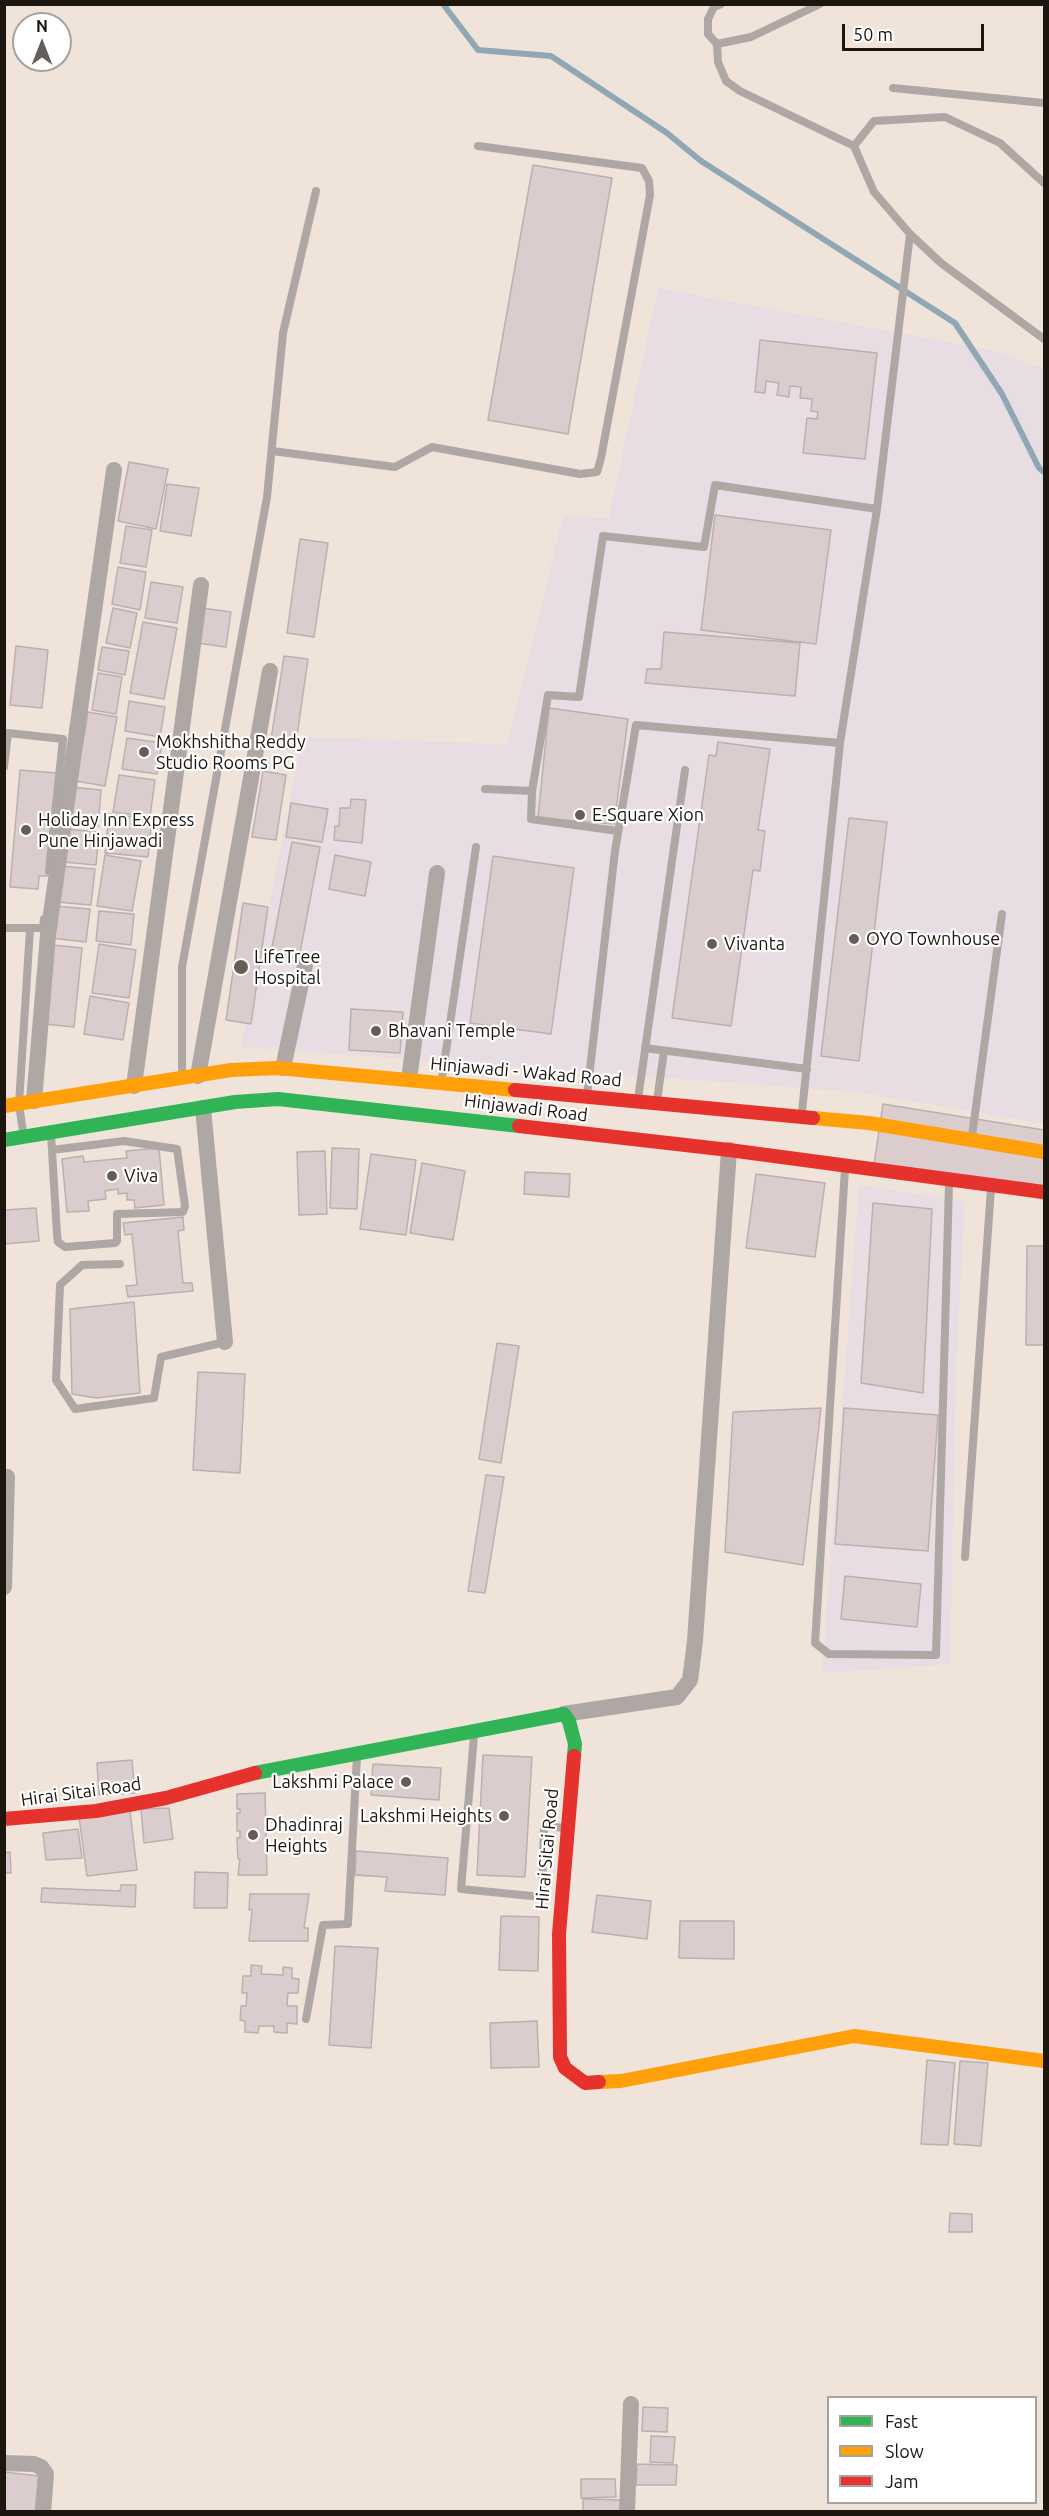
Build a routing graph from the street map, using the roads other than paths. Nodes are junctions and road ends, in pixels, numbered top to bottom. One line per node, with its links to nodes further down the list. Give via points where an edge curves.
1 (721, 4): 3 (lane, via 714,7 708,19 708,34)
2 (820, 4): 3 (lane, via 751,37)
3 (717, 44): 7 (lane, via 718,62 726,81)
4 (893, 88): 5 (lane)
5 (1044, 103)
6 (478, 146): 12 (lane, via 642,168 649,181 650,195 597,472 580,474 432,447 395,467)
7 (854, 146): 8 (lane, via 874,121 945,117 1000,143); 10 (lane, via 874,192)
8 (1044, 183)
9 (316, 191): 12 (lane, via 283,333)
10 (910, 234): 11 (lane, via 941,263); 14 (lane)
11 (1044, 339)
12 (272, 451): 33 (lane, via 182,967)
13 (114, 470): 39 (street)
14 (876, 509): 17 (lane); 21 (lane, via 715,485 704,547 603,536 579,697 548,695)
15 (201, 585): 36 (street)
16 (270, 671): 33 (street)
17 (840, 743): 22 (lane, via 636,725); 32 (lane)
18 (4, 767): 27 (lane, via 8,733 63,739 43,928)
19 (685, 770): 29 (lane)
20 (485, 789): 21 (lane)
21 (532, 790): 22 (lane, via 531,819)
22 (618, 831): 37 (lane)
23 (476, 847): 35 (lane)
24 (437, 873): 34 (street)
25 (1002, 914): 47 (lane)
26 (4, 928): 27 (lane)
27 (30, 929): 39 (lane)
28 (306, 960): 31 (street)
29 (645, 1048): 30 (lane); 38 (lane)
30 (664, 1051): 32 (lane); 40 (lane)
31 (283, 1068): 33 (main road, Hinjawadi - Wakad Road, via 231,1070); 34 (main road, Hinjawadi - Wakad Road)
32 (807, 1069): 43 (lane)
33 (190, 1077): 36 (main road, Hinjawadi - Wakad Road)
34 (409, 1079): 35 (main road, Hinjawadi - Wakad Road)
35 (442, 1082): 37 (main road, Hinjawadi - Wakad Road)
36 (134, 1086): 39 (main road, Hinjawadi - Wakad Road)
37 (587, 1095): 38 (main road, Hinjawadi - Wakad Road)
38 (638, 1100): 40 (main road, Hinjawadi - Wakad Road)
39 (26, 1102): 41 (main road, Hinjawadi - Wakad Road); 45 (lane)
40 (657, 1102): 43 (main road, Hinjawadi - Wakad Road)
41 (4, 1106)
42 (203, 1108): 44 (main road, Hinjawadi Road); 49 (main road, Hinjawadi Road, via 278,1099); 56 (street)
43 (802, 1116): 47 (main road, Hinjawadi - Wakad Road)
44 (51, 1131): 45 (main road, Hinjawadi Road); 48 (lane)
45 (24, 1137): 46 (main road, Hinjawadi Road)
46 (4, 1140)
47 (971, 1140): 50 (main road, Hinjawadi - Wakad Road)
48 (52, 1150): 48 (lane, via 58,1242 65,1247 115,1243 117,1214 183,1212 177,1149 124,1141)
49 (729, 1150): 51 (main road, Hinjawadi Road); 60 (street, via 690,1680 677,1697)
50 (1044, 1152)
51 (845, 1165): 52 (main road, Hinjawadi Road); 52 (lane, via 814,1642 829,1654 936,1655)
52 (949, 1178): 53 (main road, Hinjawadi Road)
53 (992, 1184): 54 (main road, Hinjawadi Road); 58 (lane)
54 (1044, 1192)
55 (120, 1264): 56 (lane, via 82,1265 60,1285 56,1380 75,1409 154,1398 161,1357)
56 (225, 1342)
57 (4, 1477): 59 (street)
58 (965, 1557)
59 (4, 1587)
60 (564, 1714): 61 (main road, Hirai Sitai Road); 64 (main road, Hirai Sitai Road, via 575,1744)
61 (474, 1732): 62 (main road, Hirai Sitai Road); 64 (lane, via 461,1889 542,1897 544,1826)
62 (357, 1753): 63 (main road, Hirai Sitai Road, via 231,1778 166,1798 96,1811); 65 (lane, via 348,1924 323,1925)
63 (4, 1819)
64 (566, 1828): 66 (main road, Hirai Sitai Road, via 559,1934 560,2057 566,2068 585,2083 621,2081 854,2036)
65 (306, 2019)
66 (1044, 2061)
67 (631, 2404): 70 (street)
68 (4, 2463): 69 (street, via 41,2467 46,2474)
69 (43, 2511)
70 (627, 2511)

